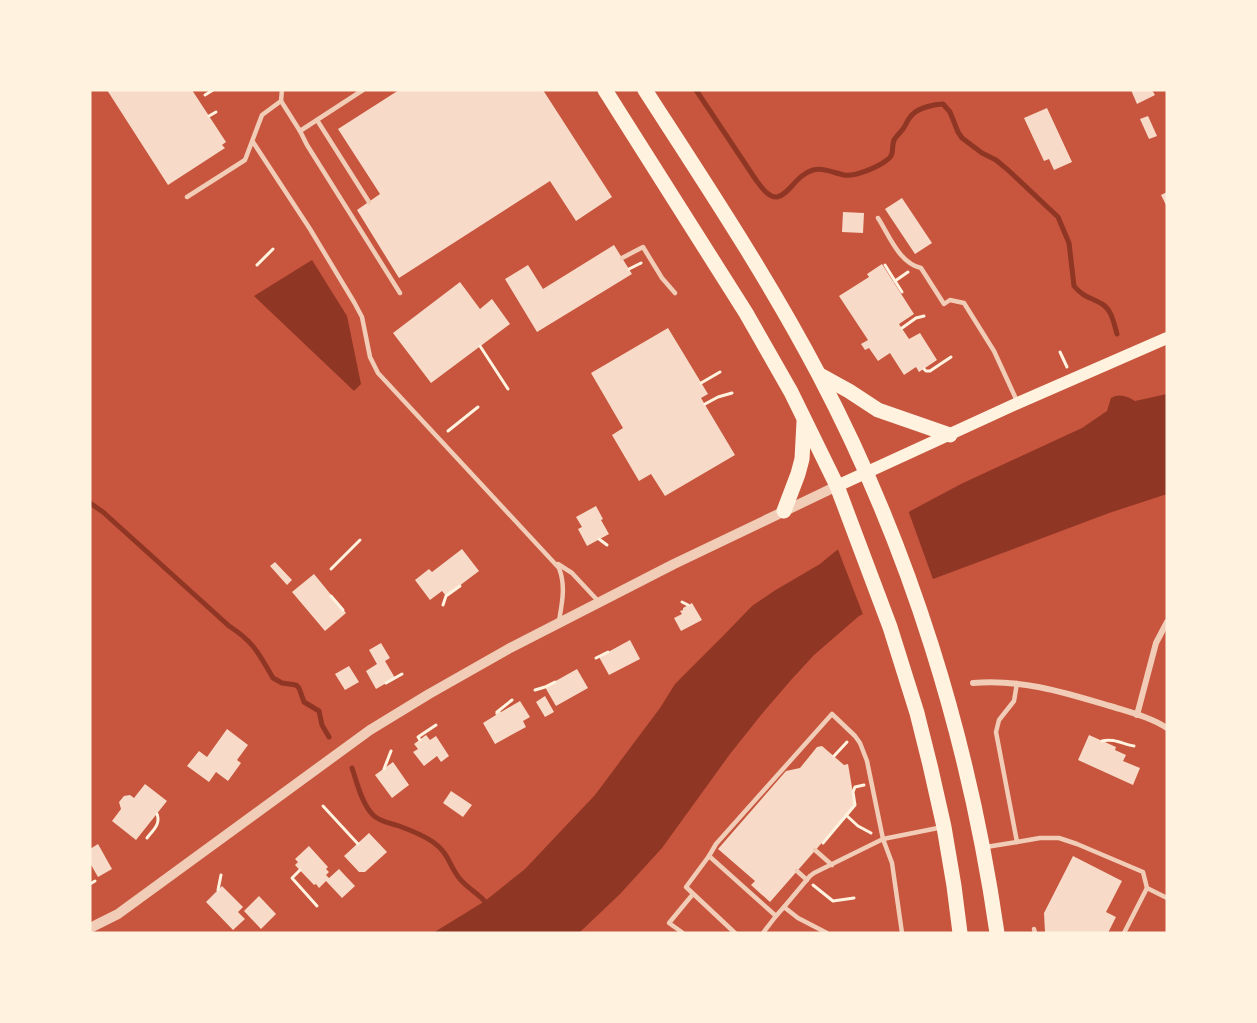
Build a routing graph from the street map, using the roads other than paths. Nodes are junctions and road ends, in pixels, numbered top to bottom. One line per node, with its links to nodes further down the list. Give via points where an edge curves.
1 (282, 90): 5 (lane)
2 (363, 90): 6 (lane)
3 (605, 90): 18 (main road, via 746,313)
4 (645, 90): 16 (main road, via 732,225)
5 (281, 101): 7 (lane); 8 (lane, via 262,115)
6 (317, 120): 7 (lane); 10 (lane)
7 (300, 130): 13 (lane)
8 (253, 142): 9 (lane, via 245,160); 23 (lane, via 354,302 378,373)
9 (187, 197)
10 (369, 202)
11 (878, 218): 17 (lane, via 906,261 921,268 944,304 950,300 964,303 994,351)
12 (622, 258): 14 (lane, via 643,247)
13 (400, 293)
14 (675, 293)
15 (1167, 338): 17 (main road)
16 (819, 375): 19 (main road, via 878,410); 20 (main road)
17 (1018, 403): 19 (main road)
18 (804, 419): 21 (main road); 22 (main road, via 802,459)
19 (950, 435): 20 (main road)
20 (867, 472): 21 (main road); 34 (main road, via 928,632)
21 (837, 486): 22 (street); 31 (main road, via 902,663)
22 (784, 511): 24 (street)
23 (555, 563): 24 (lane, via 572,573); 26 (lane, via 563,581)
24 (600, 603): 26 (street)
25 (1167, 622): 29 (street, via 1156,643)
26 (558, 624): 45 (street, via 394,714 148,893)
27 (973, 683): 28 (street)
28 (1017, 683): 29 (street, via 1044,687); 33 (lane, via 1014,701 999,720 996,732)
29 (1137, 715): 30 (street)
30 (1167, 728)
31 (944, 826): 32 (lane); 51 (main road)
32 (883, 839): 36 (lane, via 864,752 849,729 832,714); 37 (lane); 50 (lane, via 892,863)
33 (1017, 842): 34 (lane); 40 (lane, via 1048,837 1066,840 1143,872)
34 (983, 848): 52 (main road)
35 (816, 850): 37 (lane)
36 (709, 856): 41 (lane, via 686,887); 44 (lane)
37 (832, 865): 39 (lane)
38 (797, 871): 39 (lane)
39 (807, 880): 43 (lane)
40 (1147, 888): 42 (lane); 53 (lane)
41 (693, 894): 46 (lane, via 669,923); 47 (lane)
42 (1167, 898)
43 (784, 907): 44 (lane); 49 (lane)
44 (776, 916): 48 (lane)
45 (90, 928)
46 (683, 933)
47 (735, 933)
48 (763, 933)
49 (827, 933)
50 (902, 933)
51 (960, 933)
52 (997, 933)
53 (1124, 933)

